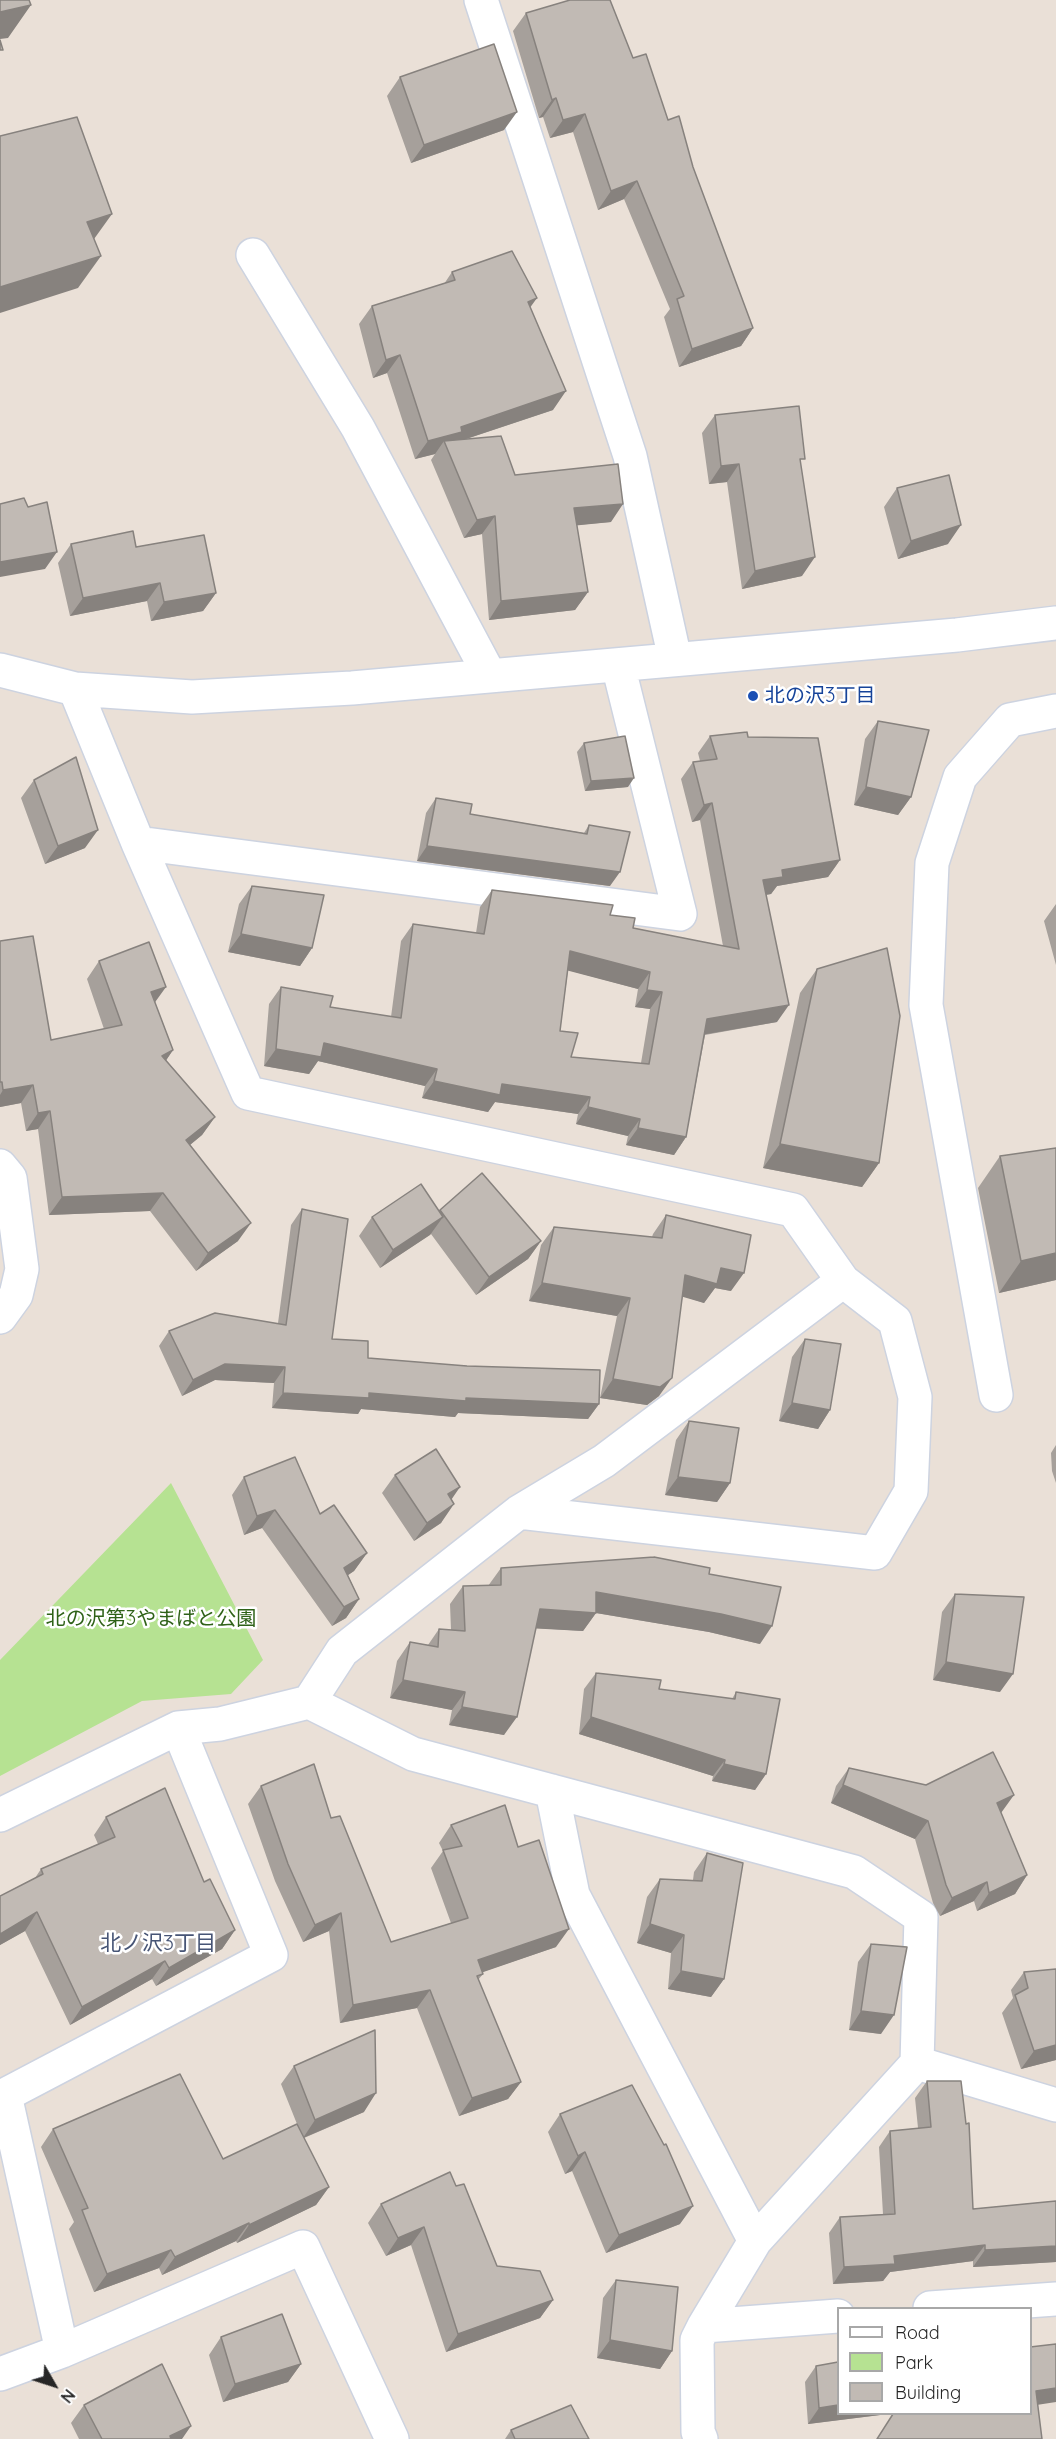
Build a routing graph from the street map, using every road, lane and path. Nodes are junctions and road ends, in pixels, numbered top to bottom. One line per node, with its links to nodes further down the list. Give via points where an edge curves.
1 (481, 0): 4 (street, via 630,456)
2 (253, 255): 7 (street, via 358,428)
3 (1056, 623): 4 (street)
4 (675, 659): 5 (street)
5 (618, 665): 7 (street); 10 (street, via 680,914)
6 (0, 670): 8 (street)
7 (490, 676): 8 (street, via 192,697)
8 (75, 689): 10 (street)
9 (1056, 711): 14 (street, via 1010,720 960,777 932,863 926,1005)
10 (138, 843): 12 (street, via 248,1093 793,1209)
11 (0, 1166): 13 (street, via 10,1178 21,1269 16,1295)
12 (843, 1281): 15 (street, via 604,1461); 15 (street, via 895,1321 915,1397 911,1491 875,1553)
13 (0, 1317)
14 (996, 1395)
15 (519, 1512): 16 (street, via 342,1651)
16 (309, 1702): 17 (street, via 220,1724); 18 (street, via 413,1754)
17 (178, 1728): 19 (street); 27 (street, via 271,1955 5,2095)
18 (552, 1791): 20 (street, via 854,1872 921,1917); 22 (street, via 573,1895)
19 (0, 1815)
20 (917, 2063): 21 (street); 22 (street)
21 (1056, 2105)
22 (755, 2241): 26 (street)
23 (1056, 2299): 24 (street)
24 (944, 2307)
25 (837, 2316): 26 (street)
26 (704, 2326): 30 (street, via 697,2340)
27 (62, 2351): 28 (street); 29 (street, via 303,2247)
28 (0, 2374)
29 (392, 2439)
30 (701, 2439)

